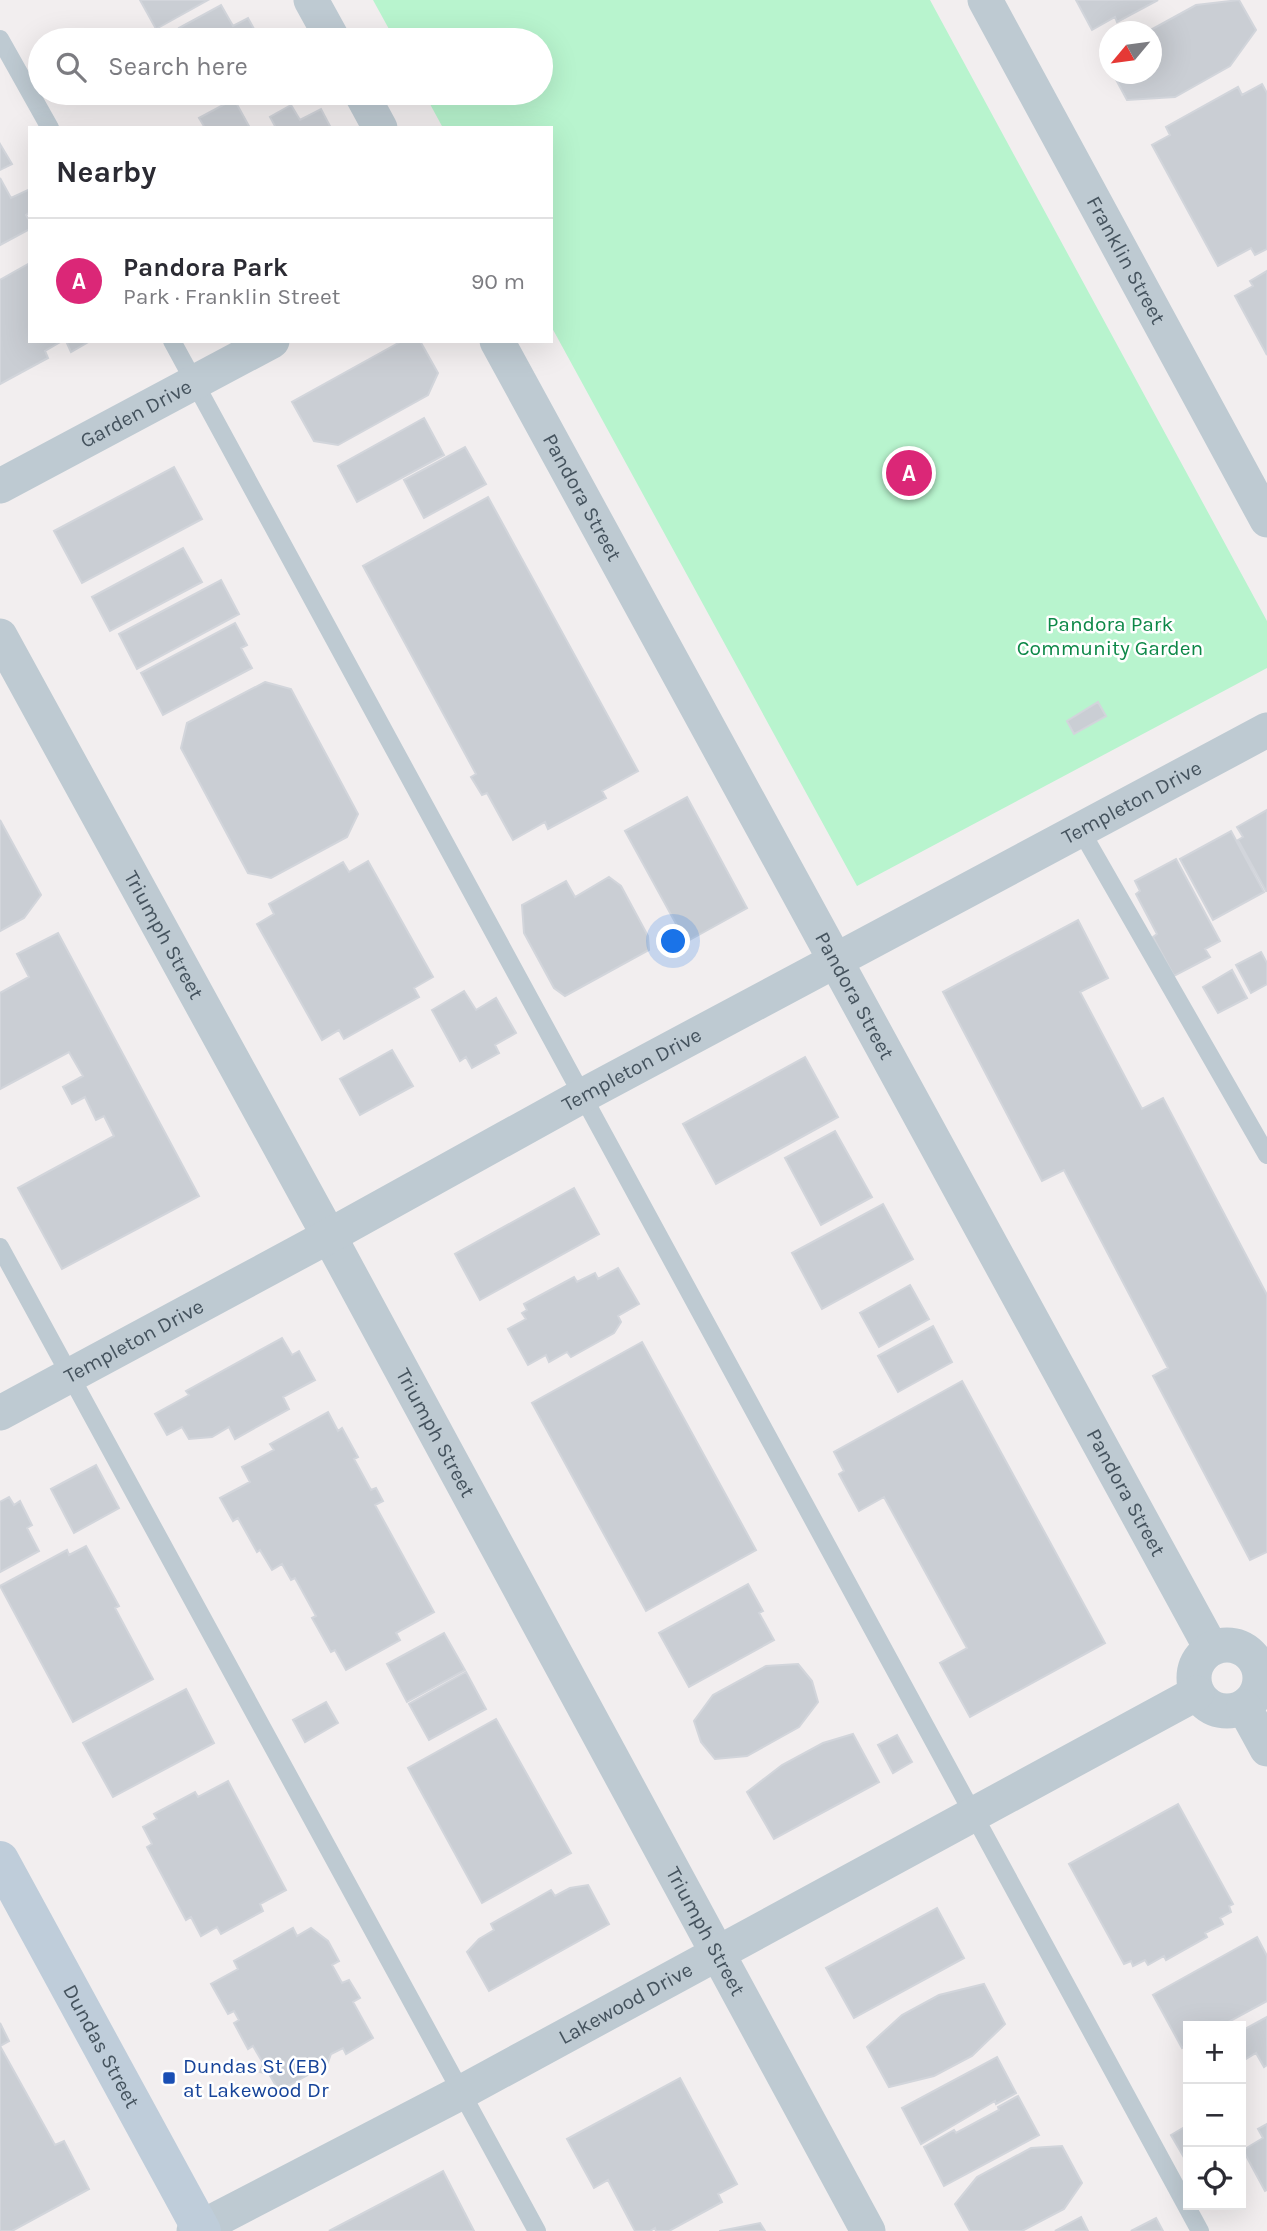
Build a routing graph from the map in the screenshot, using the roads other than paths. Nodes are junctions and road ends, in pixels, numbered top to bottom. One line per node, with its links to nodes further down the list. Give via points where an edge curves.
1 (311, 0): 3 (street)
2 (985, 0): 15 (street, Franklin Street)
3 (326, 28)
4 (0, 39): 5 (lane)
5 (28, 89)
6 (37, 105): 8 (lane)
7 (368, 105): 9 (street)
8 (49, 126)
9 (379, 126)
10 (173, 343): 13 (lane)
11 (268, 343): 13 (street, Garden Drive)
12 (498, 343): 19 (street, Pandora Street)
13 (195, 383): 14 (street, Garden Drive); 20 (lane)
14 (0, 486)
15 (1267, 520)
16 (0, 636): 22 (street, Triumph Street)
17 (1267, 730): 18 (street, Templeton Drive)
18 (1080, 829): 19 (street, Templeton Drive); 21 (lane)
19 (835, 960): 20 (street, Templeton Drive); 26 (street, Pandora Street)
20 (582, 1096): 22 (street, Templeton Drive); 31 (lane)
21 (1267, 1156)
22 (330, 1236): 24 (street, Templeton Drive); 33 (street, Triumph Street)
23 (0, 1247): 24 (lane)
24 (71, 1375): 25 (street, Templeton Drive); 34 (lane)
25 (0, 1413)
26 (1211, 1648): 27 (street, via 1231,1644); 28 (street, via 1194,1673)
27 (1261, 1657): 29 (street, via 1258,1691)
28 (1197, 1693): 29 (street, via 1213,1708 1234,1711); 31 (street, Lakewood Drive)
29 (1244, 1707): 30 (street)
30 (1267, 1749)
31 (972, 1815): 33 (street, Lakewood Drive); 38 (lane)
32 (0, 1860): 35 (main road, Dundas Street)
33 (718, 1953): 34 (street, Lakewood Drive); 37 (street, Triumph Street)
34 (462, 2092): 35 (street, Lakewood Drive); 36 (lane)
35 (199, 2230)
36 (537, 2231)
37 (868, 2231)
38 (1200, 2231)

